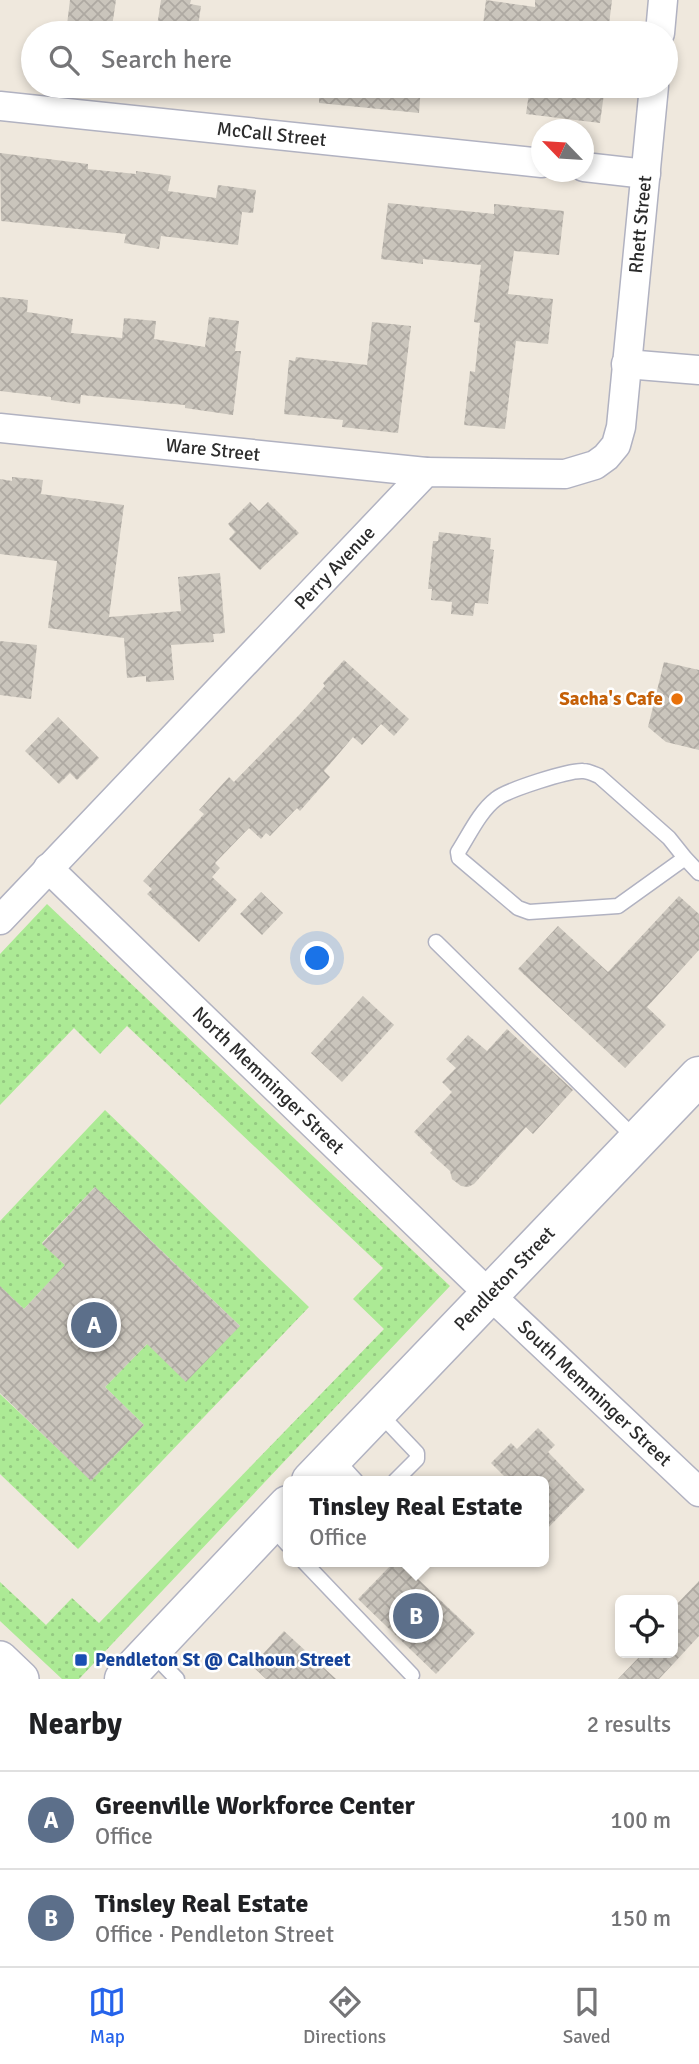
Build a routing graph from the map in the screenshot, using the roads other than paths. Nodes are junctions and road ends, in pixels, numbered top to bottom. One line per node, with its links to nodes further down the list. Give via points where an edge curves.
1 (663, 0): 2 (street)
2 (661, 21)
3 (653, 98): 7 (street, Rhett Street)
4 (0, 106): 5 (street, McCall Street)
5 (531, 162)
6 (594, 168): 7 (street)
7 (646, 174): 8 (street, Rhett Street)
8 (626, 364): 9 (street); 11 (street, via 616,445 595,465 565,474)
9 (699, 370)
10 (0, 428): 11 (street, Ware Street)
11 (426, 472): 13 (street, Perry Avenue)
12 (684, 858): 12 (lane, via 669,838 599,776 585,770 495,799 458,852 459,858 518,908 529,912 618,906); 14 (lane)
13 (48, 868): 15 (street, Perry Avenue); 19 (street, North Memminger Street)
14 (699, 873)
15 (0, 920)
16 (436, 942): 18 (lane)
17 (699, 1076): 18 (main road, Pendleton Street)
18 (637, 1140): 19 (main road, Pendleton Street)
19 (489, 1294): 20 (main road, Pendleton Street); 23 (street, South Memminger Street)
20 (377, 1412): 21 (main road, Pendleton Street); 22 (lane, via 417,1453)
21 (334, 1473)
22 (400, 1476)
23 (699, 1492)
24 (282, 1525): 26 (main road)
25 (309, 1567): 28 (lane)
26 (150, 1651): 30 (main road); 31 (lane)
27 (0, 1659): 29 (street)
28 (412, 1675)
29 (20, 1679)
30 (124, 1679)
31 (177, 1679)

